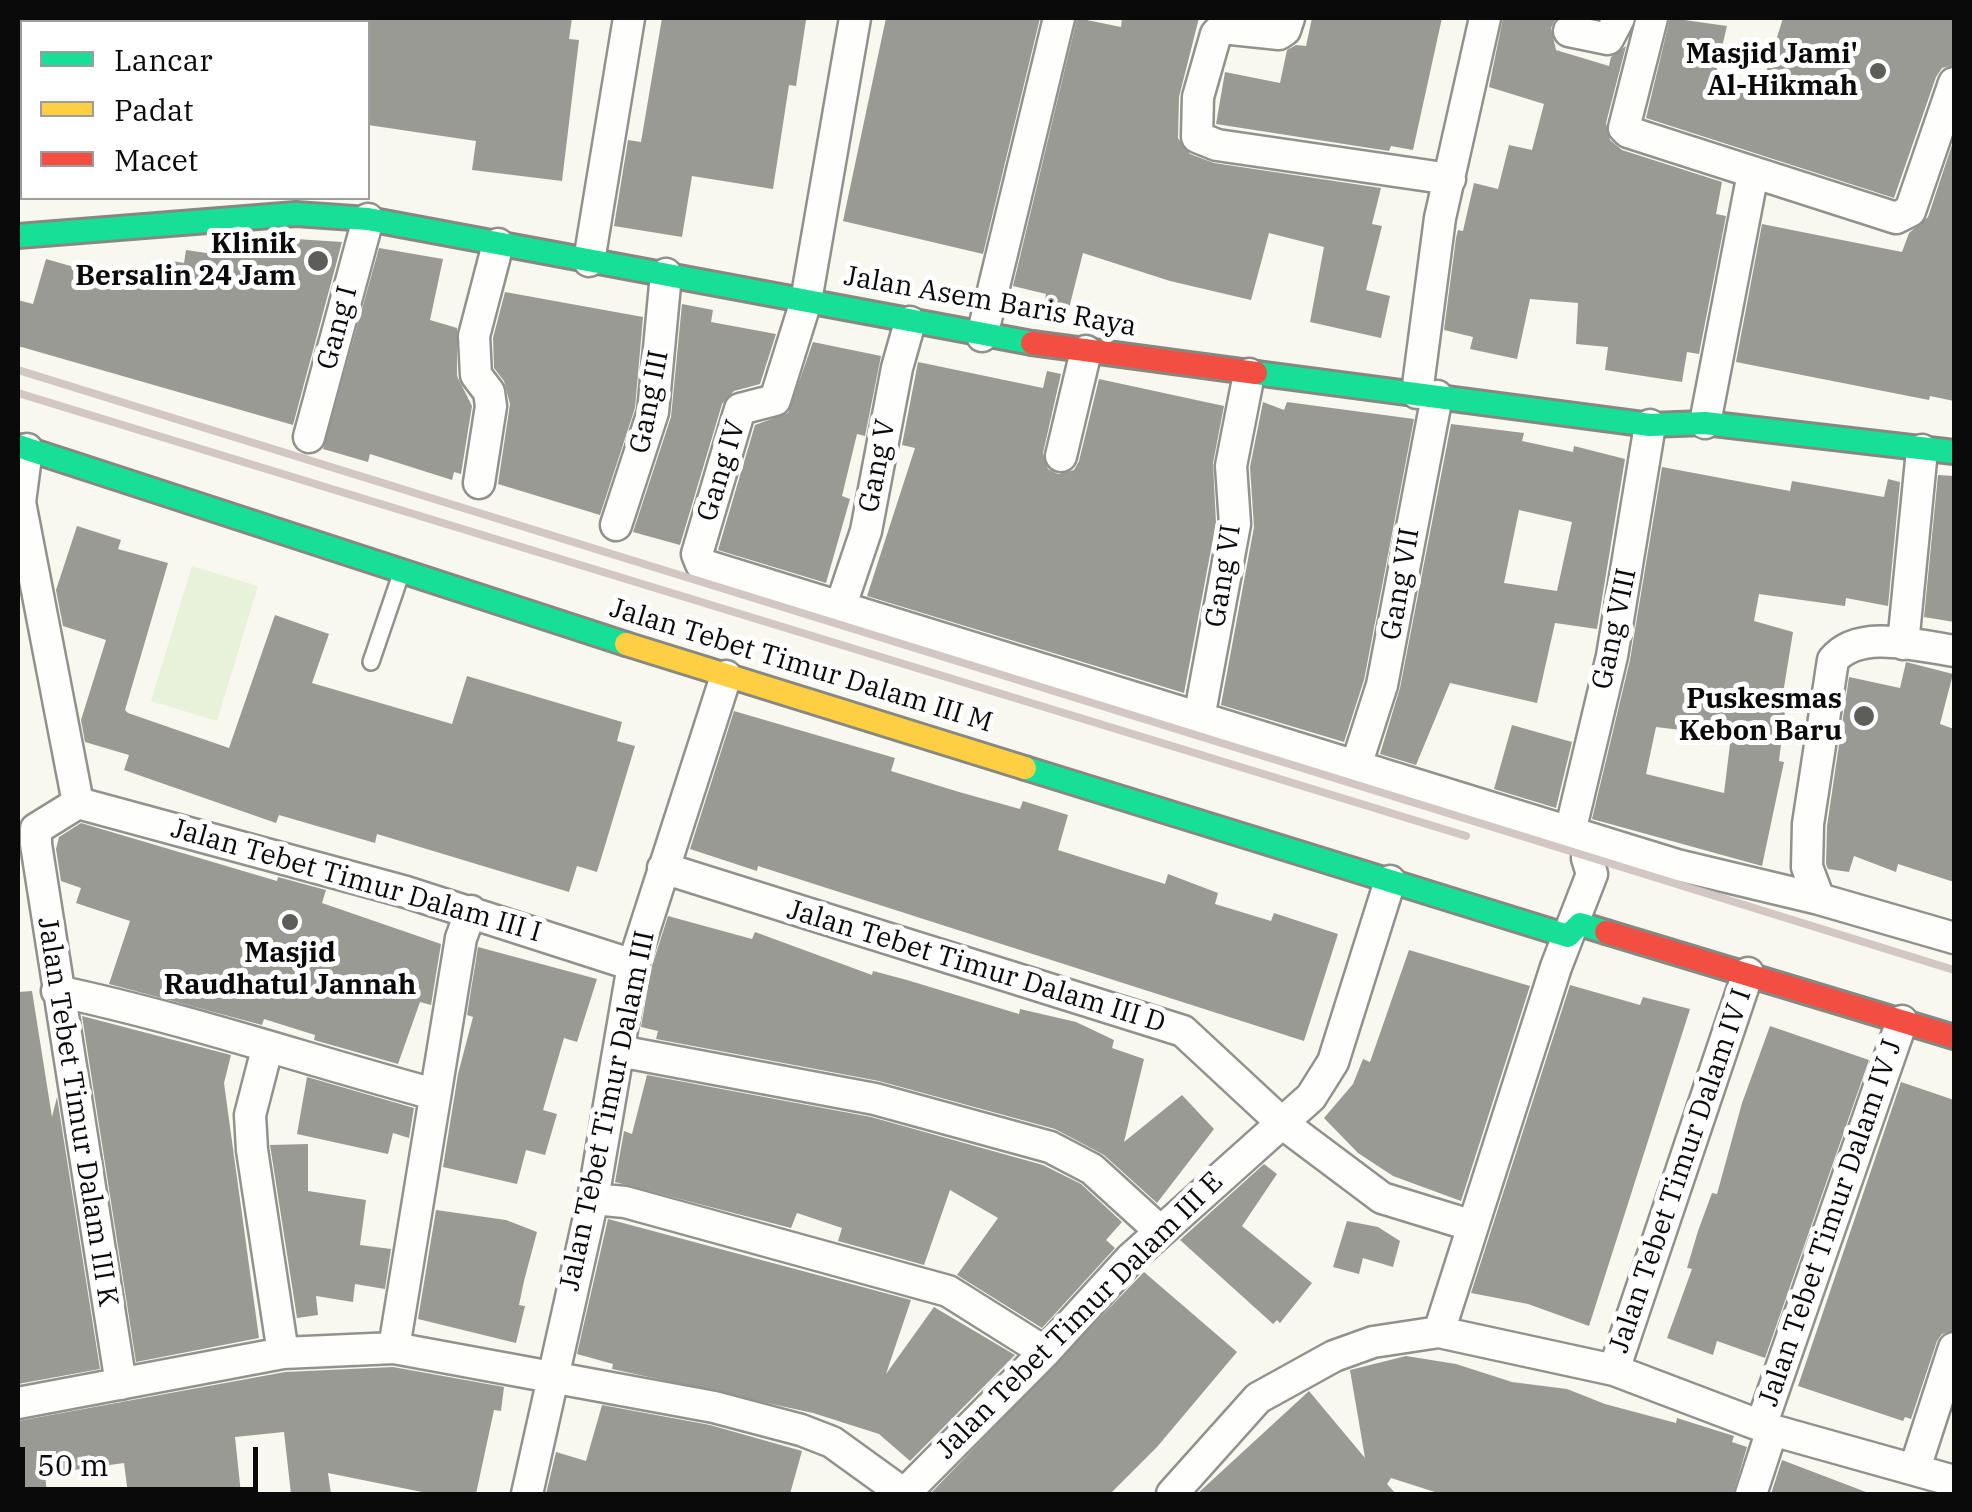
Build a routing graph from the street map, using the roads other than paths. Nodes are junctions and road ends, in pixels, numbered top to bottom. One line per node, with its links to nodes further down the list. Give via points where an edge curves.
1 (629, 18): 15 (street)
2 (855, 18): 17 (street)
3 (1060, 18): 19 (street)
4 (1288, 18): 11 (street, via 1279,34 1222,28 1216,34 1198,96 1195,131 1205,143)
5 (1484, 18): 11 (street, Gang VII)
6 (1618, 18): 8 (street, via 1608,39)
7 (1652, 18): 10 (street, via 1624,128)
8 (1570, 31)
9 (1954, 83): 10 (street, via 1910,211 1902,217)
10 (1754, 173): 23 (street)
11 (1450, 179): 22 (street, Gang VII, via 1440,218)
12 (368, 219): 13 (street, Jalan Asem Baris Raya, via 296,214); 14 (street, Jalan Asem Baris Raya); 25 (street, Gang I)
13 (18, 236)
14 (498, 244): 15 (street, Jalan Asem Baris Raya); 30 (street, via 474,336 476,374 491,398)
15 (589, 261): 16 (street, Jalan Asem Baris Raya)
16 (666, 274): 17 (street, Jalan Asem Baris Raya); 31 (street, Gang III, via 653,412)
17 (806, 302): 18 (street, Jalan Asem Baris Raya); 33 (street, Gang IV, via 775,400 740,409 697,554 701,564)
18 (910, 322): 19 (street, Jalan Asem Baris Raya); 33 (street, Gang V, via 866,532)
19 (982, 336): 20 (street, Jalan Asem Baris Raya)
20 (1086, 350): 21 (street, Jalan Asem Baris Raya); 29 (street)
21 (1249, 374): 22 (street, Jalan Asem Baris Raya); 38 (street, Gang VI, via 1231,466 1235,524)
22 (1427, 394): 24 (street, Jalan Asem Baris Raya); 39 (street, Gang VII, via 1382,685)
23 (1705, 423): 24 (street, Jalan Asem Baris Raya); 27 (street, Jalan Asem Baris Raya)
24 (1650, 425): 42 (street, Gang VIII)
25 (310, 437)
26 (22, 447): 32 (street, Jalan Tebet Timur Dalam III M); 40 (street, via 20,502)
27 (1922, 450): 28 (street, Jalan Asem Baris Raya); 34 (street)
28 (1954, 452)
29 (1061, 456)
30 (479, 484)
31 (616, 525)
32 (402, 571): 36 (lane); 37 (street, Jalan Tebet Timur Dalam III M)
33 (840, 608): 38 (street)
34 (1904, 644): 35 (street); 45 (street, via 1851,645 1833,660 1808,824 1807,866)
35 (1954, 650)
36 (371, 662)
37 (726, 676): 43 (street, Jalan Tebet Timur Dalam III); 44 (street, Jalan Tebet Timur Dalam III M)
38 (1199, 718): 39 (street)
39 (1354, 768): 42 (street)
40 (78, 803): 41 (street, Jalan Tebet Timur Dalam III K); 46 (street, Jalan Tebet Timur Dalam III I)
41 (27, 830): 51 (street, Jalan Tebet Timur Dalam III K)
42 (1582, 836): 45 (street); 47 (street, Gang VIII, via 1592,874)
43 (663, 868): 49 (street, Jalan Tebet Timur Dalam III); 57 (street, Jalan Tebet Timur Dalam III D, via 1183,1032)
44 (1390, 881): 47 (street, Jalan Tebet Timur Dalam III M); 57 (street, Jalan Tebet Timur Dalam III E, via 1333,1062)
45 (1819, 899): 48 (street)
46 (471, 911): 49 (street, Jalan Tebet Timur Dalam III I); 56 (street, via 460,938)
47 (1568, 936): 50 (street, via 1580,924); 59 (street, Gang VIII)
48 (1954, 938)
49 (633, 964): 55 (street, Jalan Tebet Timur Dalam III)
50 (1748, 973): 52 (street); 66 (street, Jalan Tebet Timur Dalam IV I)
51 (57, 991): 54 (street, via 151,1011); 68 (street, Jalan Tebet Timur Dalam III K)
52 (1902, 1021): 53 (street); 70 (street, Jalan Tebet Timur Dalam IV J)
53 (1954, 1037)
54 (266, 1049): 56 (street); 65 (street, via 250,1114 252,1150)
55 (619, 1051): 58 (street, Jalan Tebet Timur Dalam III); 60 (street, via 875,1100 1050,1147 1092,1169)
56 (434, 1094): 62 (street)
57 (1282, 1123): 59 (street, Jalan Tebet Timur Dalam III D, via 1382,1198); 60 (street, Jalan Tebet Timur Dalam III E)
58 (593, 1200): 64 (street, via 625,1202 900,1274 948,1291); 67 (street, Jalan Tebet Timur Dalam III)
59 (1470, 1225): 61 (street, Gang VIII)
60 (1160, 1230): 64 (street, Jalan Tebet Timur Dalam III E)
61 (1439, 1332): 66 (street); 75 (street, via 1372,1342 1258,1398)
62 (394, 1348): 65 (street); 67 (street)
63 (1954, 1348): 71 (street)
64 (1046, 1352): 74 (street, Jalan Tebet Timur Dalam III E)
65 (283, 1353): 68 (street)
66 (1614, 1370): 70 (street)
67 (550, 1378): 73 (street, Jalan Tebet Timur Dalam III); 74 (street, via 801,1430 832,1442)
68 (120, 1384): 69 (street)
69 (18, 1402)
70 (1767, 1428): 71 (street); 76 (street, Jalan Tebet Timur Dalam IV J)
71 (1915, 1468): 72 (street)
72 (1954, 1482)
73 (527, 1494)
74 (904, 1494)
75 (1172, 1494)
76 (1751, 1494)

